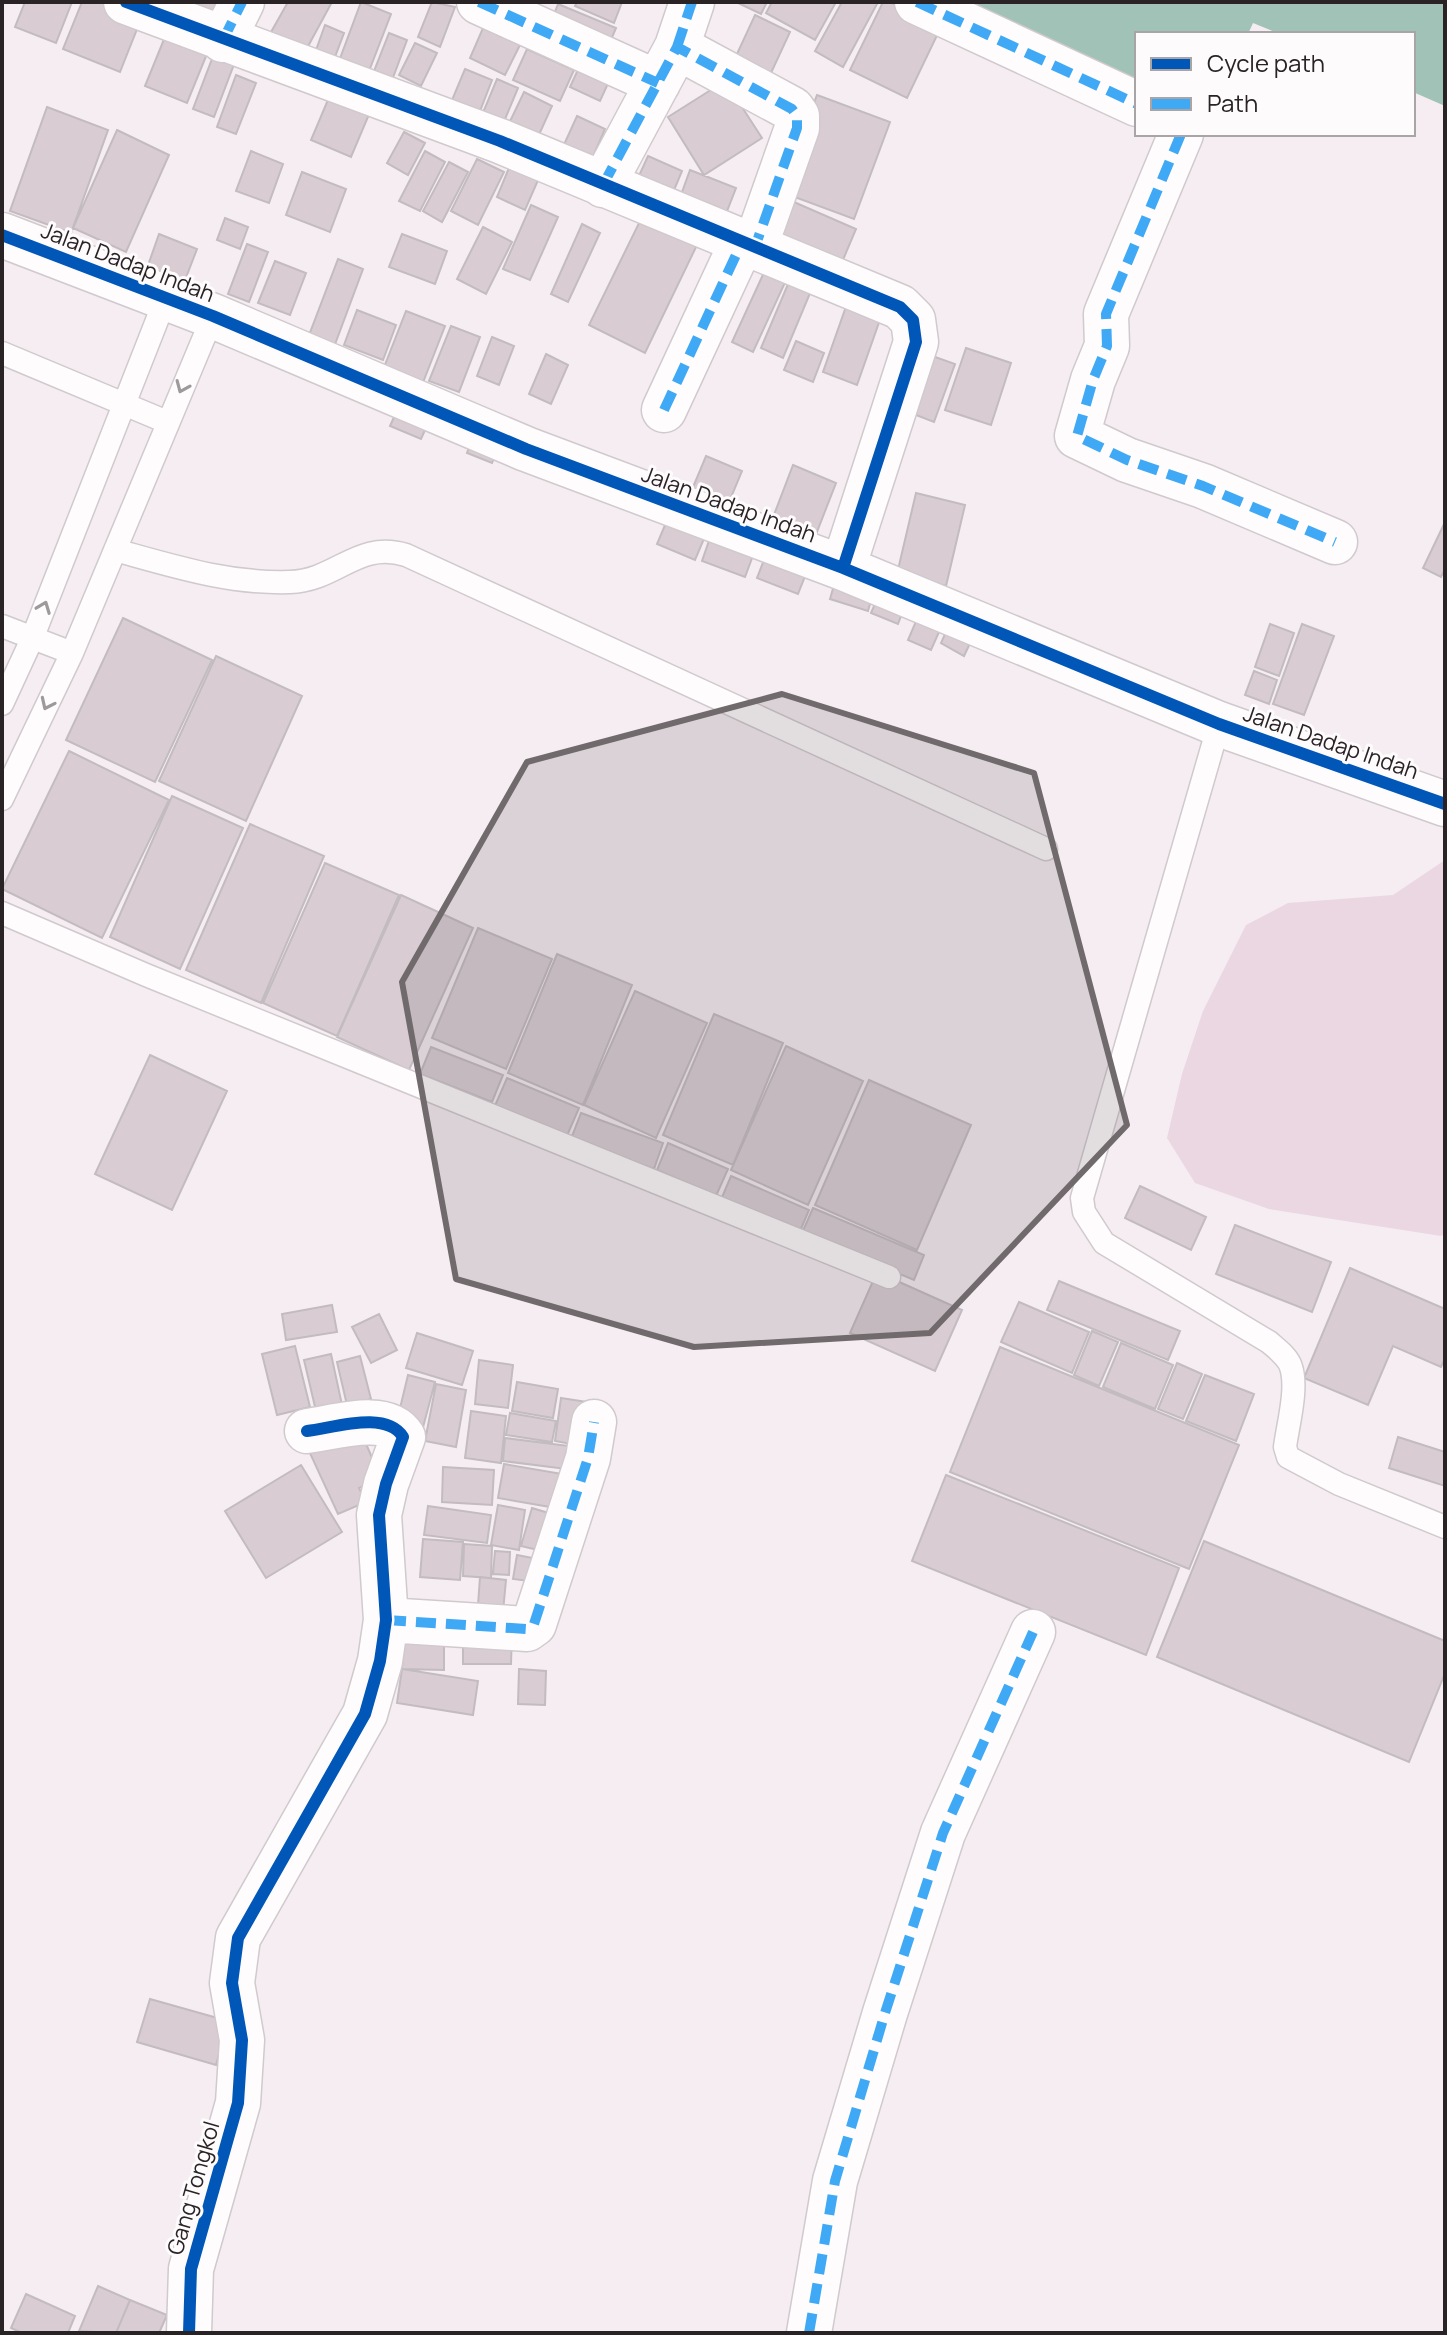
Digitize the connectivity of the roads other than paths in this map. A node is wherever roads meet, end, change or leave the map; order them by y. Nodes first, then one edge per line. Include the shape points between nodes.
1 (126, 2) edge
2 (242, 2) edge
3 (479, 2) edge
4 (692, 2) edge
5 (917, 2) edge
6 (223, 40) junction
7 (667, 65) junction
8 (1135, 103) edge
9 (1180, 136) edge
10 (603, 185) junction
11 (2, 235) edge
12 (748, 244) junction
13 (165, 300) junction
14 (213, 316) junction
15 (2, 353) edge
16 (122, 405) junction
17 (664, 410) dead end
18 (167, 422) junction
19 (1335, 542) dead end
20 (115, 550) junction
21 (843, 568) junction
22 (2, 626) edge
23 (32, 639) junction
24 (72, 653) junction
25 (2, 704) edge
26 (1219, 724) junction
27 (2, 799) edge
28 (1445, 804) edge
29 (1046, 849) dead end
30 (2, 913) edge
31 (889, 1277) dead end
32 (594, 1422) dead end
33 (307, 1431) dead end
34 (1445, 1527) edge
35 (386, 1620) junction
36 (1033, 1632) dead end
37 (189, 2332) edge
38 (809, 2333) edge

1 - 6 street
2 - 6 street
3 - 7 street
4 - 7 street
5 - 8 street
6 - 10 street via 500,141
7 - 10 street
7 - 12 street via 792,109 797,116 797,128
9 - 19 street via 1106,314 1107,346 1077,436
10 - 12 street
11 - 13 street, Jalan Dadap Indah
12 - 17 street
12 - 21 street via 900,307 913,320 916,342
13 - 14 street, Jalan Dadap Indah
13 - 16 lane
14 -> 18 lane
14 - 21 street, Jalan Dadap Indah via 526,449
15 - 16 lane
16 - 18 lane
23 -> 16 lane
18 - 20 lane
20 - 24 lane
20 - 29 lane via 221,579 289,582 321,577 372,550 406,555
21 - 26 street, Jalan Dadap Indah
22 - 23 lane
23 - 24 lane
23 - 25 lane
24 -> 27 lane
26 - 28 street, Jalan Dadap Indah
26 - 34 lane via 1082,1198 1084,1212 1104,1243 1283,1354 1292,1380 1288,1457
30 - 31 lane
32 - 35 street via 588,1458 534,1624 527,1629
33 - 35 street, Gang Tongkol via 384,1422 397,1427 403,1437 379,1515
35 - 37 street, Gang Tongkol via 365,1714 238,1938 232,1983 242,2040 238,2103 191,2269
36 - 38 street via 943,1833 895,1983 835,2181

